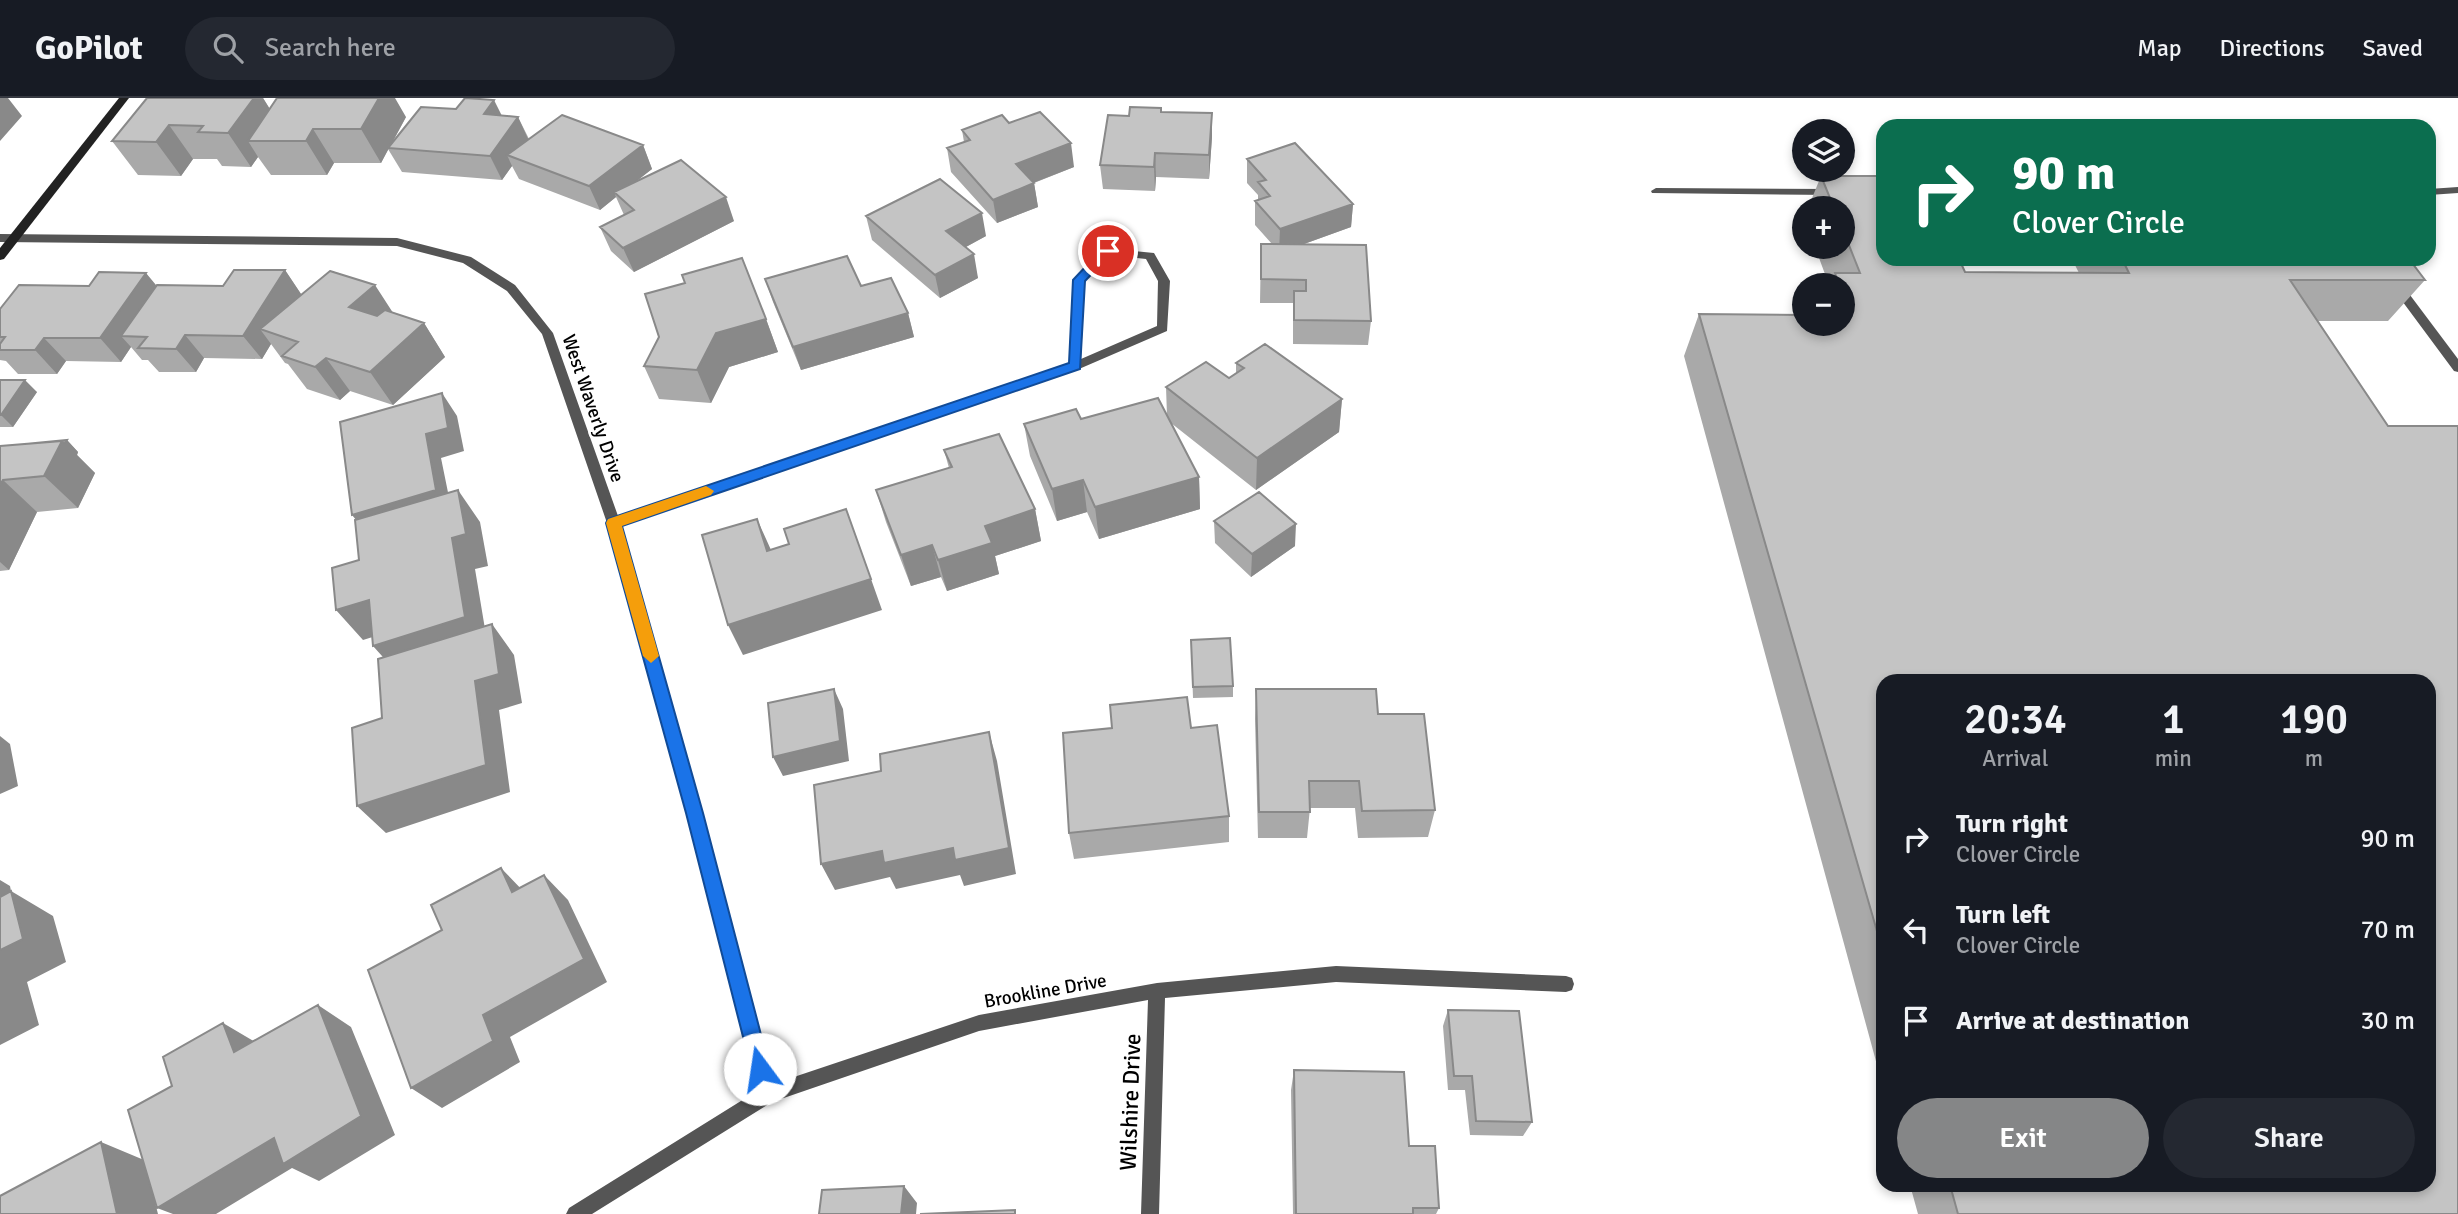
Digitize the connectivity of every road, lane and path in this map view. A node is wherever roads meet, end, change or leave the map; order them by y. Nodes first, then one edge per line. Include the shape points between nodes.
1 (124, 98) edge
2 (2458, 190) edge
3 (1656, 191) dead end
4 (1843, 192) edge
5 (2436, 192) edge
6 (0, 238) edge
7 (15, 238) junction
8 (0, 256) edge
9 (2382, 266) edge
10 (1076, 366) junction
11 (2458, 368) edge
12 (614, 523) junction
13 (1566, 984) dead end
14 (1157, 990) junction
15 (767, 1095) junction
16 (575, 1214) edge
17 (1150, 1214) edge

1 - 7 street
2 - 5 street
3 - 4 street
6 - 7 street, West Waverly Drive
7 - 8 street
7 - 12 street, West Waverly Drive via 397,242 467,260 511,288 547,333
9 - 11 street
10 - 10 street via 1163,328 1164,281 1150,256 1108,251 1079,280
10 - 12 street
12 - 15 street, West Waverly Drive
13 - 14 street, Brookline Drive via 1336,974
14 - 15 street, Brookline Drive via 979,1023
14 - 17 street, Wilshire Drive
15 - 16 street, Brookline Drive

